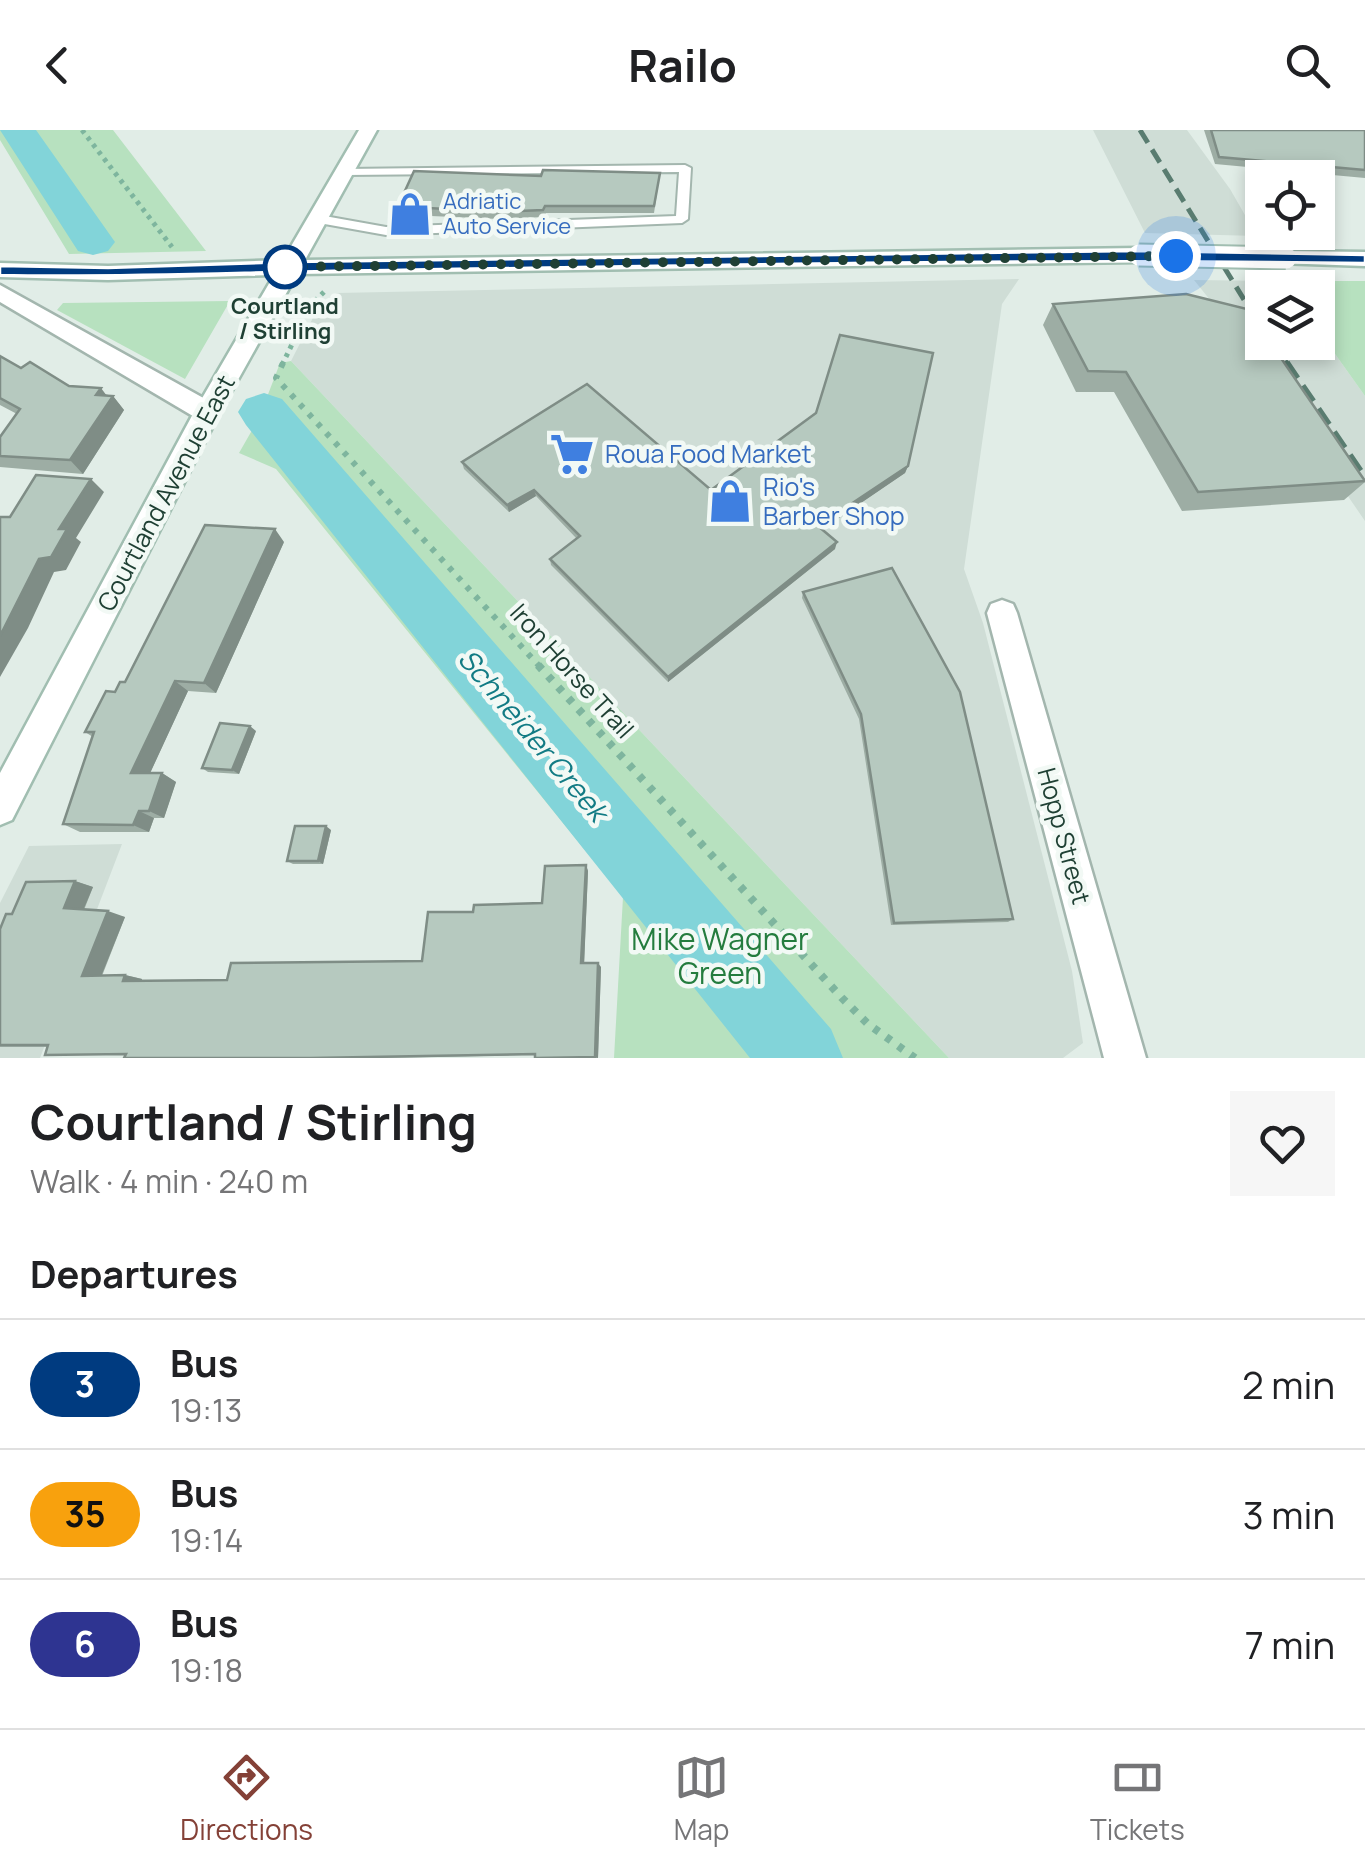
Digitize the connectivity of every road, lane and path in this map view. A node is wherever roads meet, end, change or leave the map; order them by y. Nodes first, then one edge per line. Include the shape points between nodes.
1 (82, 130) edge
2 (368, 130) edge
3 (345, 172) junction
4 (319, 219) junction
5 (168, 247) dead end
6 (1365, 259) edge
7 (293, 266) junction
8 (0, 270) edge
9 (327, 290) dead end
10 (0, 292) edge
11 (208, 412) junction
12 (1002, 613) dead end
13 (0, 808) edge
14 (915, 1058) edge
15 (1125, 1058) edge

1 - 5 path
2 - 3 street, Courtland Avenue East
3 - 4 street, Courtland Avenue East
3 - 4 lane via 685,168 682,219 386,231
4 - 7 street, Courtland Avenue East
6 - 7 street, bridge
7 - 8 street
7 - 11 street, Courtland Avenue East
9 - 14 path, Iron Horse Trail via 311,305 276,378 842,998
10 - 11 street
11 - 13 street, Courtland Avenue East
12 - 15 street, Hopp Street

